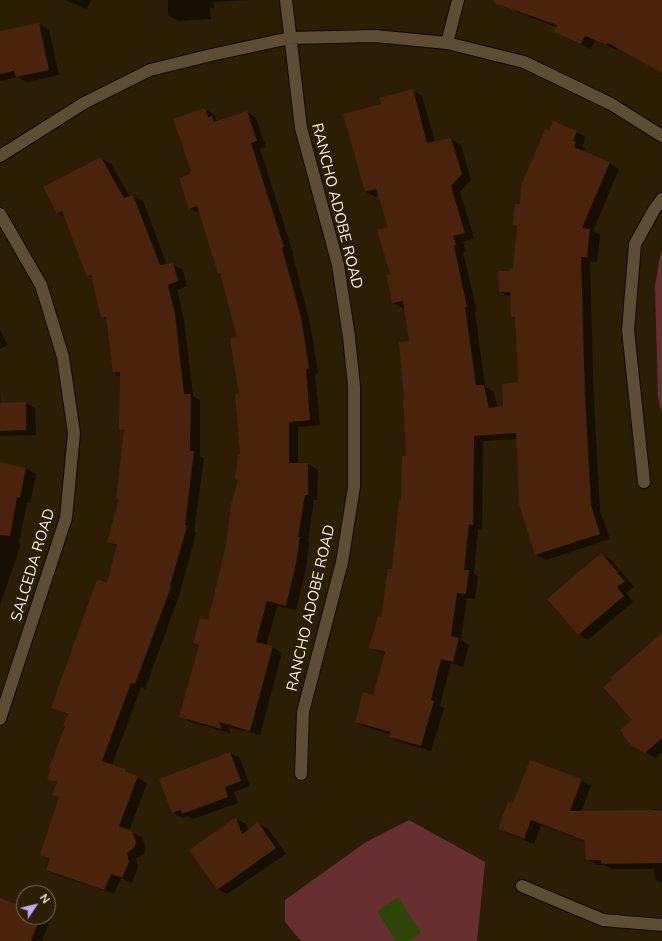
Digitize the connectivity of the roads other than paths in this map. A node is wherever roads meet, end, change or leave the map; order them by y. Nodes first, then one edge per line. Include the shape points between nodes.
1 (286, 0) edge
2 (458, 0) edge
3 (290, 38) junction
4 (447, 43) junction
5 (662, 136) edge
6 (0, 156) edge
7 (662, 199) edge
8 (0, 214) edge
9 (644, 482) dead end
10 (0, 719) edge
11 (301, 774) dead end
12 (522, 886) dead end
13 (662, 925) edge

1 - 3 street, RANCHO ADOBE ROAD
2 - 4 street
3 - 4 street via 375,36
3 - 6 street via 150,70 84,103
3 - 11 street, RANCHO ADOBE ROAD via 301,128 338,265 354,386 354,487 342,562 303,712
4 - 5 street via 524,62 611,104
7 - 9 street via 635,244 628,330
8 - 10 street, SALCEDA ROAD via 41,285 63,357 74,434 66,518
12 - 13 street via 603,920

